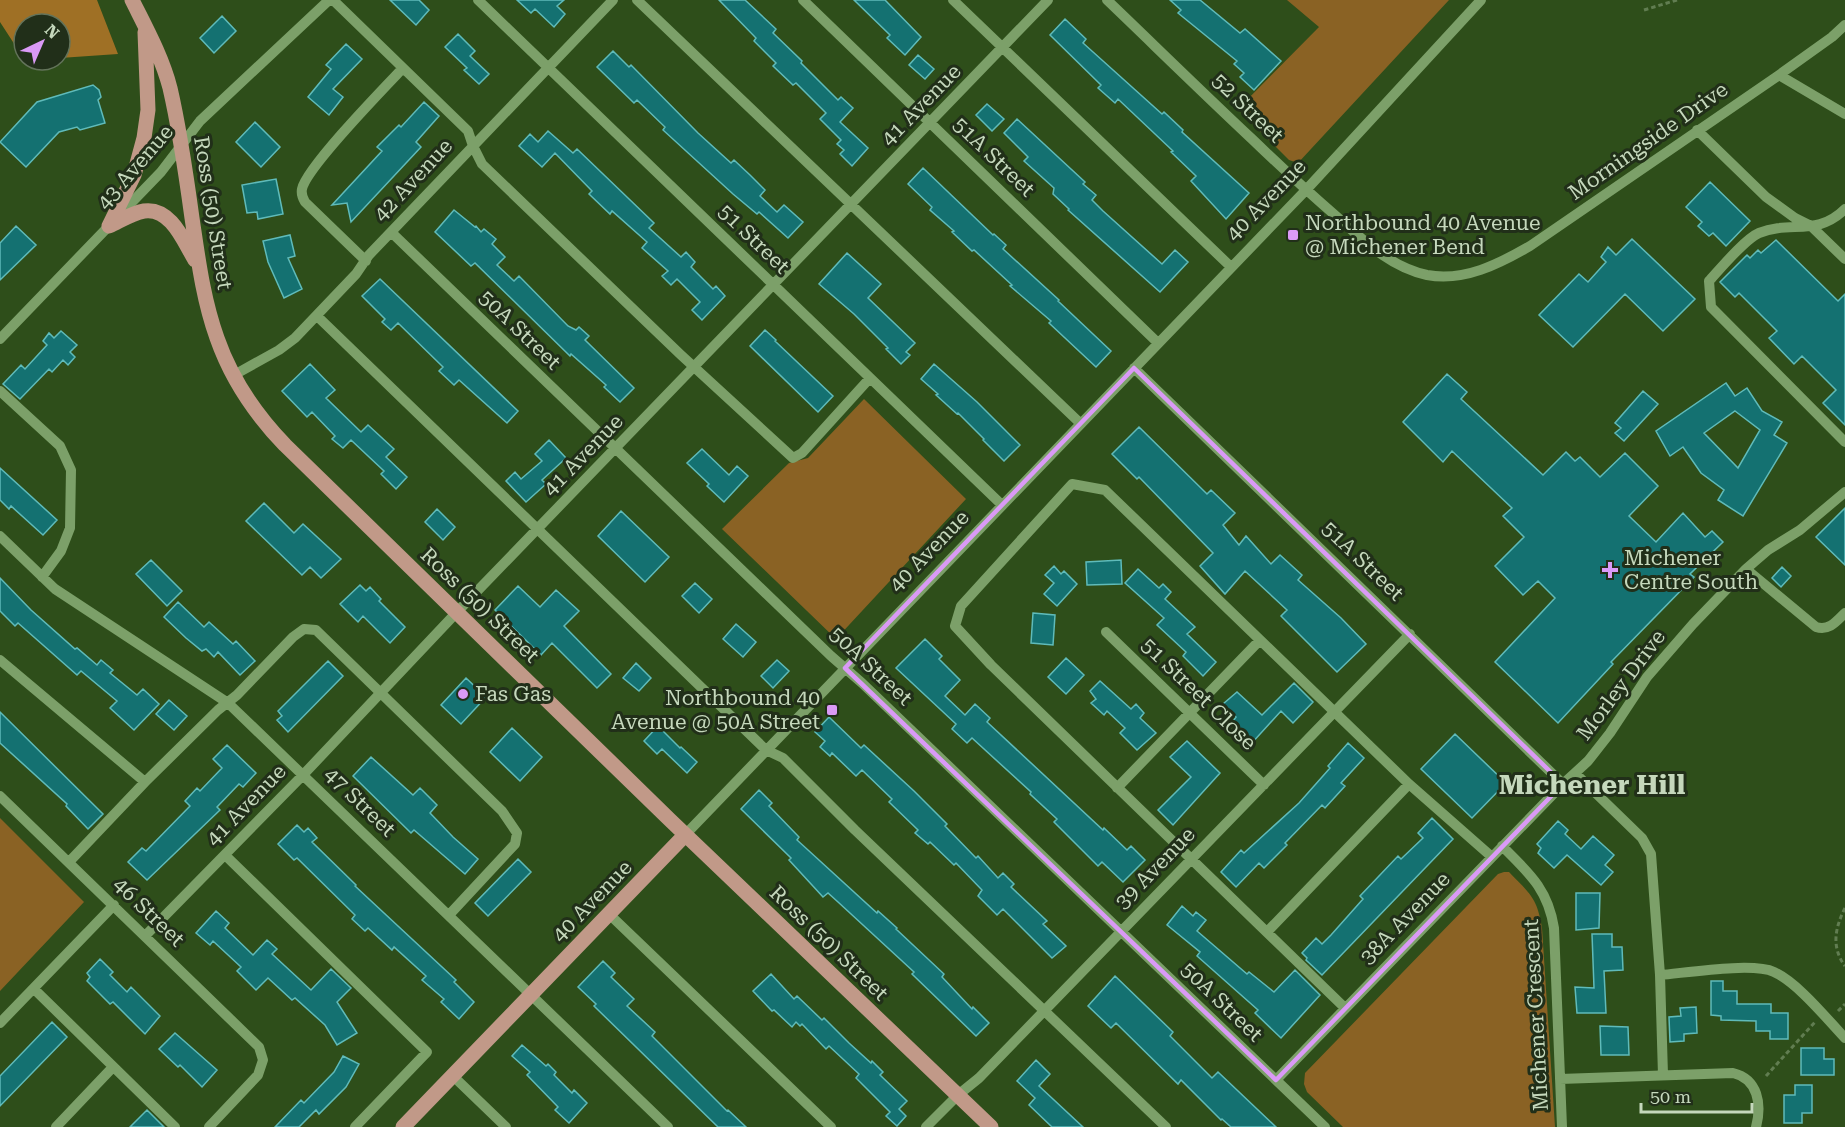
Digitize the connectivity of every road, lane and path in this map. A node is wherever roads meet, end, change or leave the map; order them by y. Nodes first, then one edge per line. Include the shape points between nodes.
1 (132, 0) edge
2 (331, 0) edge
3 (478, 0) edge
4 (614, 0) edge
5 (637, 0) edge
6 (803, 0) edge
7 (953, 0) edge
8 (1048, 0) edge
9 (1107, 0) edge
10 (1481, 0) edge
11 (1677, 0) edge
12 (1644, 10) dead end
13 (1845, 25) edge
14 (145, 26) junction
15 (1002, 48) junction
16 (548, 67) junction
17 (403, 68) junction
18 (1779, 75) junction
19 (1845, 114) edge
20 (931, 123) junction
21 (1697, 130) junction
22 (181, 146) junction
23 (472, 146) junction
24 (1306, 190) junction
25 (851, 205) junction
26 (1845, 209) edge
27 (109, 226) junction
28 (1811, 226) junction
29 (391, 232) junction
30 (1845, 259) edge
31 (366, 261) junction
32 (199, 267) junction
33 (1231, 267) junction
34 (1464, 274) joint
35 (774, 285) junction
36 (317, 316) junction
37 (0, 339) edge
38 (1158, 343) junction
39 (695, 367) junction
40 (1134, 368) junction
41 (234, 375) junction
42 (870, 378) junction
43 (0, 391) edge
44 (1080, 423) junction
45 (1845, 441) edge
46 (615, 448) junction
47 (1845, 492) edge
48 (1002, 505) junction
49 (538, 530) junction
50 (0, 537) edge
51 (1746, 569) junction
52 (42, 576) junction
53 (457, 612) junction
54 (1845, 613) edge
55 (1106, 632) dead end
56 (1410, 634) junction
57 (1260, 640) junction
58 (0, 660) edge
59 (845, 668) junction
60 (381, 692) junction
61 (228, 703) junction
62 (1190, 711) junction
63 (1335, 712) junction
64 (765, 750) junction
65 (1575, 773) junction
66 (303, 775) junction
67 (145, 782) junction
68 (1408, 784) junction
69 (1563, 784) junction
70 (1264, 785) junction
71 (1117, 788) junction
72 (0, 796) edge
73 (685, 835) junction
74 (1502, 846) junction
75 (225, 855) junction
76 (1492, 857) junction
77 (1192, 859) junction
78 (69, 862) junction
79 (114, 905) junction
80 (1845, 908) edge
81 (609, 914) junction
82 (449, 915) junction
83 (1121, 932) junction
84 (1267, 932) junction
85 (145, 936) junction
86 (1845, 966) edge
87 (1660, 975) junction
88 (34, 989) junction
89 (531, 994) junction
90 (1345, 1008) junction
91 (1044, 1011) junction
92 (1822, 1015) junction
93 (0, 1023) edge
94 (1845, 1038) edge
95 (113, 1067) junction
96 (1663, 1075) junction
97 (453, 1076) junction
98 (1766, 1076) dead end
99 (1560, 1079) junction
100 (1276, 1080) junction
101 (958, 1095) junction
102 (56, 1127) edge
103 (175, 1127) edge
104 (209, 1127) edge
105 (355, 1127) edge
106 (403, 1127) edge
107 (506, 1127) edge
108 (668, 1127) edge
109 (831, 1127) edge
110 (926, 1127) edge
111 (991, 1127) edge
112 (1166, 1127) edge
113 (1325, 1127) edge
114 (1562, 1127) edge
115 (1756, 1127) edge

1 - 14 main road, Ross (50) Street
2 - 17 street
2 - 22 street, 43 Avenue via 200,121
3 - 16 street, 51 Street
4 - 16 street, 42 Avenue
5 - 25 street
6 - 20 street, 51A Street
7 - 15 street
8 - 15 street, 41 Avenue
9 - 24 street, 52 Street
10 - 24 street, 40 Avenue
11 - 12 path
13 - 18 street, Morningside Drive
14 - 22 main road, Ross (50) Street via 169,86
14 - 27 main road via 145,132 134,175
15 - 20 street, 41 Avenue
15 - 33 street
16 - 23 street, 42 Avenue
16 - 35 street, 51 Street
17 - 23 street via 468,131
17 - 31 street via 324,155 302,188 305,202
18 - 19 street
18 - 21 street, Morningside Drive
20 - 25 street, 41 Avenue
20 - 38 street, 51A Street
21 - 28 street via 1766,196
21 - 34 street, Morningside Drive via 1530,246 1491,267
22 - 27 street, 43 Avenue
22 - 32 main road, Ross (50) Street
23 - 29 street, 42 Avenue
23 - 39 street via 482,164
24 - 33 street, 40 Avenue
24 - 34 street, 52 Street via 1388,259 1428,275
25 - 35 street, 41 Avenue
25 - 44 street
26 - 28 street via 1832,220
27 - 32 main road via 140,212 160,214 178,230
27 - 37 street, 43 Avenue
28 - 30 street
28 - 45 street via 1756,234 1709,281 1711,307
29 - 31 street, 42 Avenue
29 - 46 street, 50A Street
31 - 36 street, 42 Avenue
32 - 41 main road, Ross (50) Street via 214,329
33 - 38 street, 40 Avenue
35 - 39 street, 41 Avenue
35 - 42 street, 51 Street
36 - 41 street, 42 Avenue via 287,345
36 - 49 street
38 - 40 street, 40 Avenue
39 - 42 street via 794,458
39 - 46 street, 41 Avenue
40 - 44 street, 40 Avenue
40 - 56 street, 51A Street
41 - 53 main road, Ross (50) Street via 279,438
42 - 48 street, 51 Street
43 - 52 street via 60,446 71,470 70,528 61,551
44 - 48 street, 40 Avenue
46 - 49 street, 41 Avenue
46 - 59 street, 50A Street
47 - 51 street, Morley Drive
48 - 59 street, 40 Avenue
49 - 53 street, 41 Avenue
49 - 64 street
50 - 52 street, 47 Street
51 - 54 street via 1816,627 1830,627
51 - 65 street, Morley Drive via 1647,677 1610,734
52 - 61 street, 47 Street via 55,589
53 - 60 street, 41 Avenue
53 - 73 main road, Ross (50) Street
55 - 62 street, 51 Street Close
56 - 63 street, 39 Avenue
56 - 69 street, 51A Street
57 - 62 street
57 - 63 street
57 - 71 street via 1105,490 1072,484 961,606 955,626
58 - 67 street
59 - 64 street, 40 Avenue
59 - 83 street, 50A Street
60 - 61 street via 316,630 304,629
60 - 66 street, 41 Avenue
60 - 82 street via 502,811 517,833 515,844
61 - 66 street, 47 Street
61 - 67 street
62 - 70 street, 51 Street Close
62 - 71 street
63 - 68 street
63 - 70 street, 39 Avenue
64 - 73 street, 40 Avenue
64 - 91 street via 783,758
65 - 69 street, Morley Drive
65 - 87 street via 1642,838 1651,854
66 - 75 street, 41 Avenue
66 - 82 street, 47 Street
67 - 78 street
68 - 76 street
68 - 84 street
69 - 74 street, 38A Avenue
70 - 77 street, 39 Avenue
71 - 77 street
72 - 78 street, 46 Street
73 - 81 main road, 40 Avenue
73 - 101 main road, Ross (50) Street
74 - 76 street, 38A Avenue
74 - 99 street, Michener Crescent via 1538,883 1552,913
75 - 85 street, 41 Avenue
75 - 105 street via 427,1052
76 - 90 street, 38A Avenue
77 - 83 street, 39 Avenue
77 - 84 street
78 - 79 street, 46 Street
79 - 85 street, 46 Street
79 - 88 street
80 - 86 path via 1836,936 1837,951
81 - 89 main road, 40 Avenue
81 - 109 street
82 - 89 street, 47 Street
83 - 91 street, 39 Avenue
83 - 100 street, 50A Street
84 - 90 street
85 - 104 street, 46 Street via 260,1047 258,1075
87 - 92 street via 1739,968 1772,971 1788,980
87 - 96 street
88 - 93 street
88 - 95 street
89 - 97 main road, 40 Avenue
89 - 108 street, 47 Street
90 - 100 street, 38A Avenue
91 - 101 street, 39 Avenue
91 - 112 street
92 - 94 street
92 - 98 path
95 - 102 street
95 - 103 street
96 - 99 street
96 - 115 street via 1741,1075 1754,1085
97 - 106 main road, 40 Avenue
97 - 107 street
99 - 114 street, Michener Crescent
100 - 113 street, 50A Street
101 - 110 street, 39 Avenue
101 - 111 main road, Ross (50) Street

